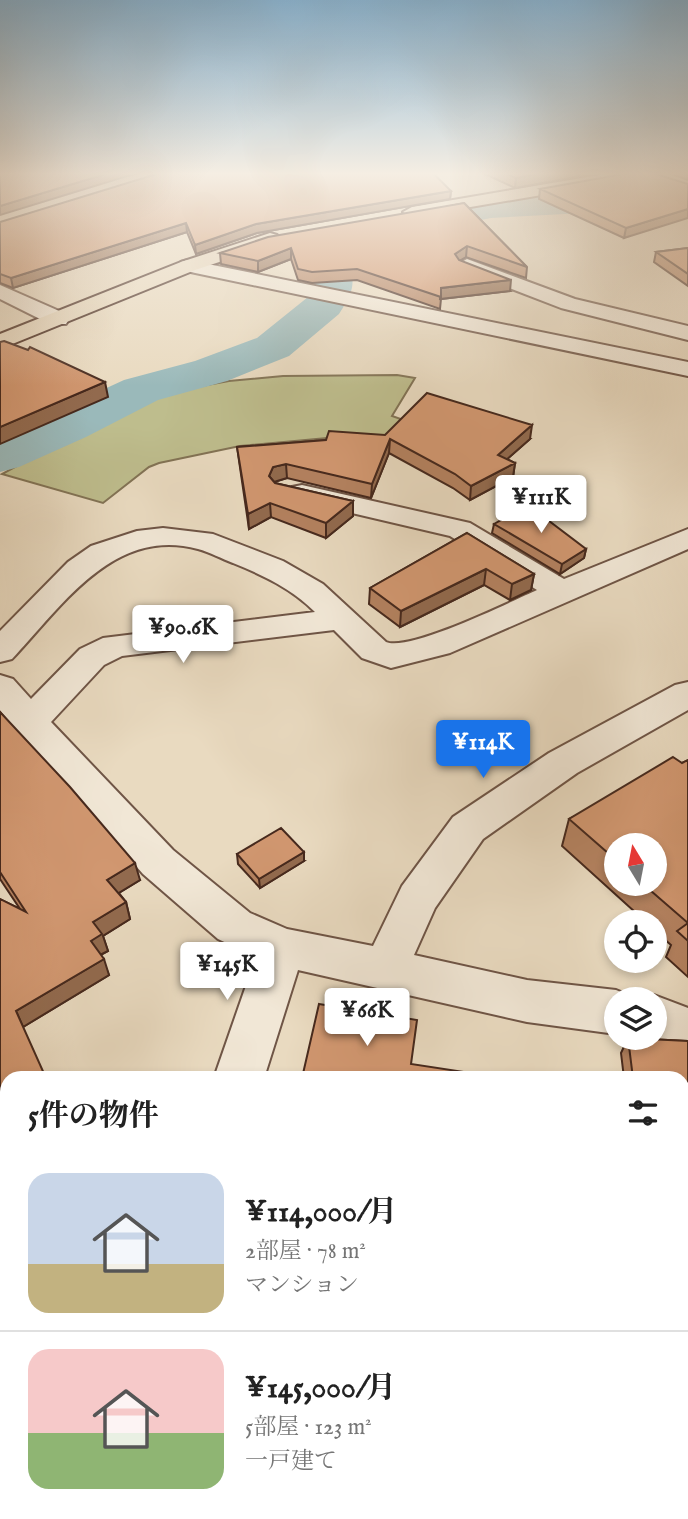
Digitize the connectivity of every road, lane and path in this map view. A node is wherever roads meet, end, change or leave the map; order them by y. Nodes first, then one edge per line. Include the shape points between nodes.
1 (253, 244) edge
2 (467, 265) edge
3 (188, 266) junction
4 (0, 291) edge
5 (555, 299) junction
6 (58, 319) junction
7 (493, 328) junction
8 (688, 333) edge
9 (0, 342) edge
10 (688, 369) edge
11 (286, 489) edge
12 (688, 538) edge
13 (562, 592) junction
14 (341, 620) junction
15 (0, 651) edge
16 (0, 687) edge
17 (688, 694) edge
18 (30, 722) junction
19 (282, 948) junction
20 (385, 969) junction
21 (604, 1011) edge
22 (667, 1021) edge
23 (688, 1033) edge
24 (241, 1071) edge

1 - 3 main road
2 - 5 street
3 - 6 main road
3 - 7 street
4 - 6 street
5 - 7 street
5 - 8 street
6 - 9 main road
7 - 10 street
11 - 13 street via 460,529
12 - 13 street
13 - 14 street via 438,645 391,657 374,650
14 - 15 street via 312,591 272,568 202,540 163,537 136,540 102,552 79,569
14 - 18 street via 115,646 92,657
16 - 18 street
17 - 20 street via 563,763 468,828 417,899
18 - 19 street via 158,862 234,926
19 - 20 street
19 - 24 street
20 - 21 street via 527,1001
22 - 23 street

